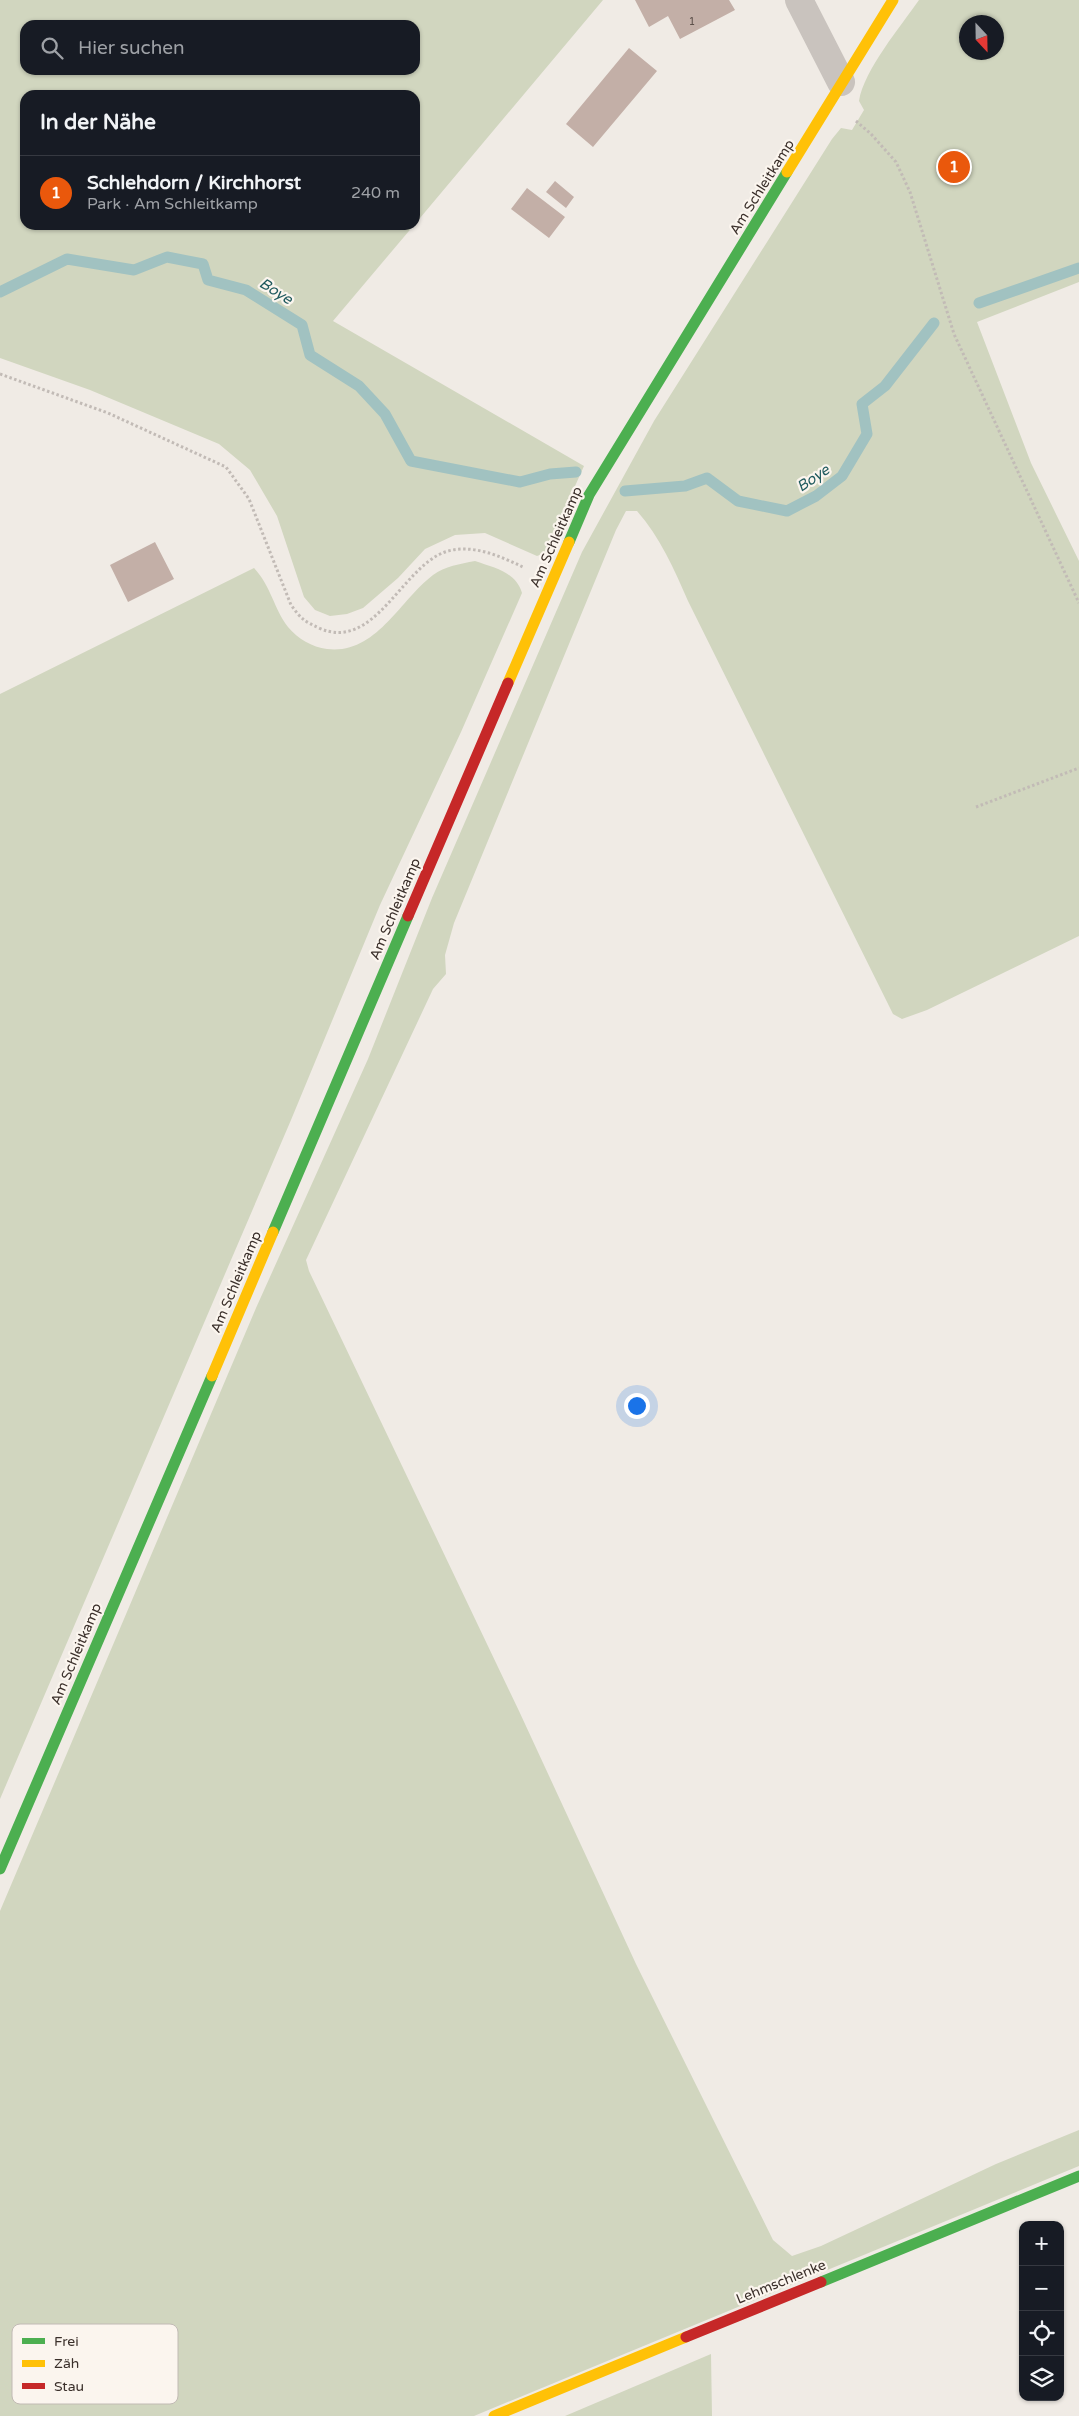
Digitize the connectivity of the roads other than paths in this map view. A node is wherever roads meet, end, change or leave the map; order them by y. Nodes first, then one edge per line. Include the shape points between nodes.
1 (799, 0) edge
2 (893, 0) edge
3 (837, 92) junction
4 (0, 1869) edge
5 (1079, 2176) edge
6 (494, 2416) edge

1 - 3 street
2 - 3 street, Am Schleitkamp
3 - 4 street, Am Schleitkamp via 590,495
5 - 6 street, Lehmschlenke

